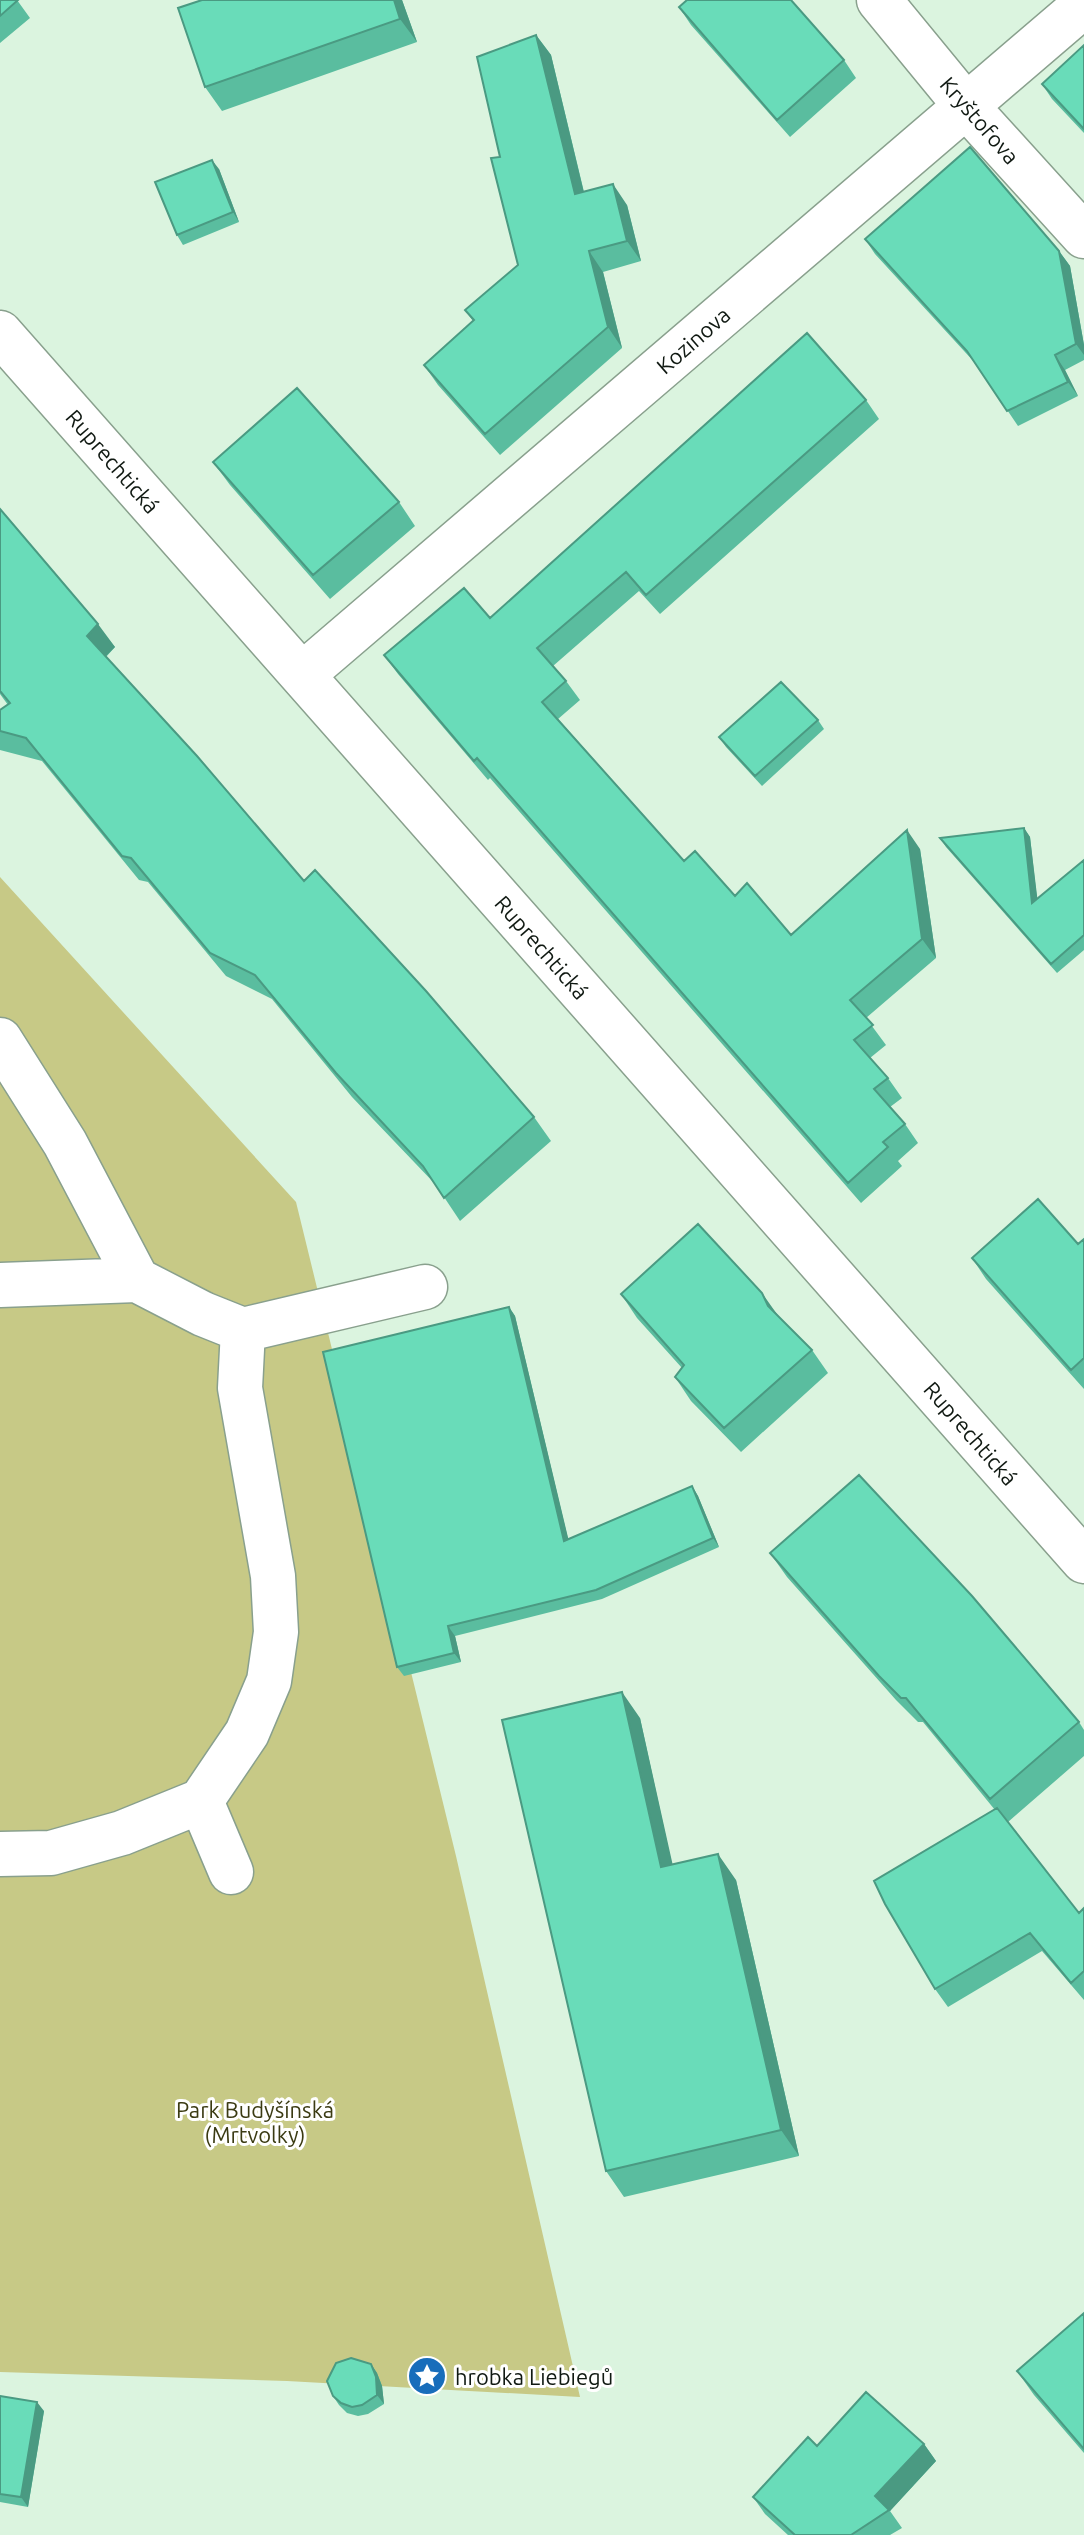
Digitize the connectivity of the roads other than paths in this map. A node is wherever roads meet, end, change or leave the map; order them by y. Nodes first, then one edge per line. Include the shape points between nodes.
1 (879, 0) edge
2 (1084, 5) edge
3 (966, 106) junction
4 (1084, 236) edge
5 (0, 333) edge
6 (302, 675) junction
7 (0, 1040) edge
8 (137, 1280) junction
9 (0, 1285) edge
10 (425, 1287) dead end
11 (243, 1330) junction
12 (1077, 1540) edge
13 (201, 1801) junction
14 (0, 1854) edge
15 (231, 1872) dead end

1 - 3 street, Kryštofova
2 - 3 street, Kozinova
3 - 4 street, Kryštofova
3 - 6 street, Kozinova
5 - 6 street, Ruprechtická
6 - 12 street, Ruprechtická
7 - 8 street via 65,1143
8 - 9 street
8 - 11 street
10 - 11 street
11 - 13 street via 240,1388 273,1576 276,1632 269,1681 247,1733
13 - 14 street via 122,1833 51,1853
13 - 15 street

